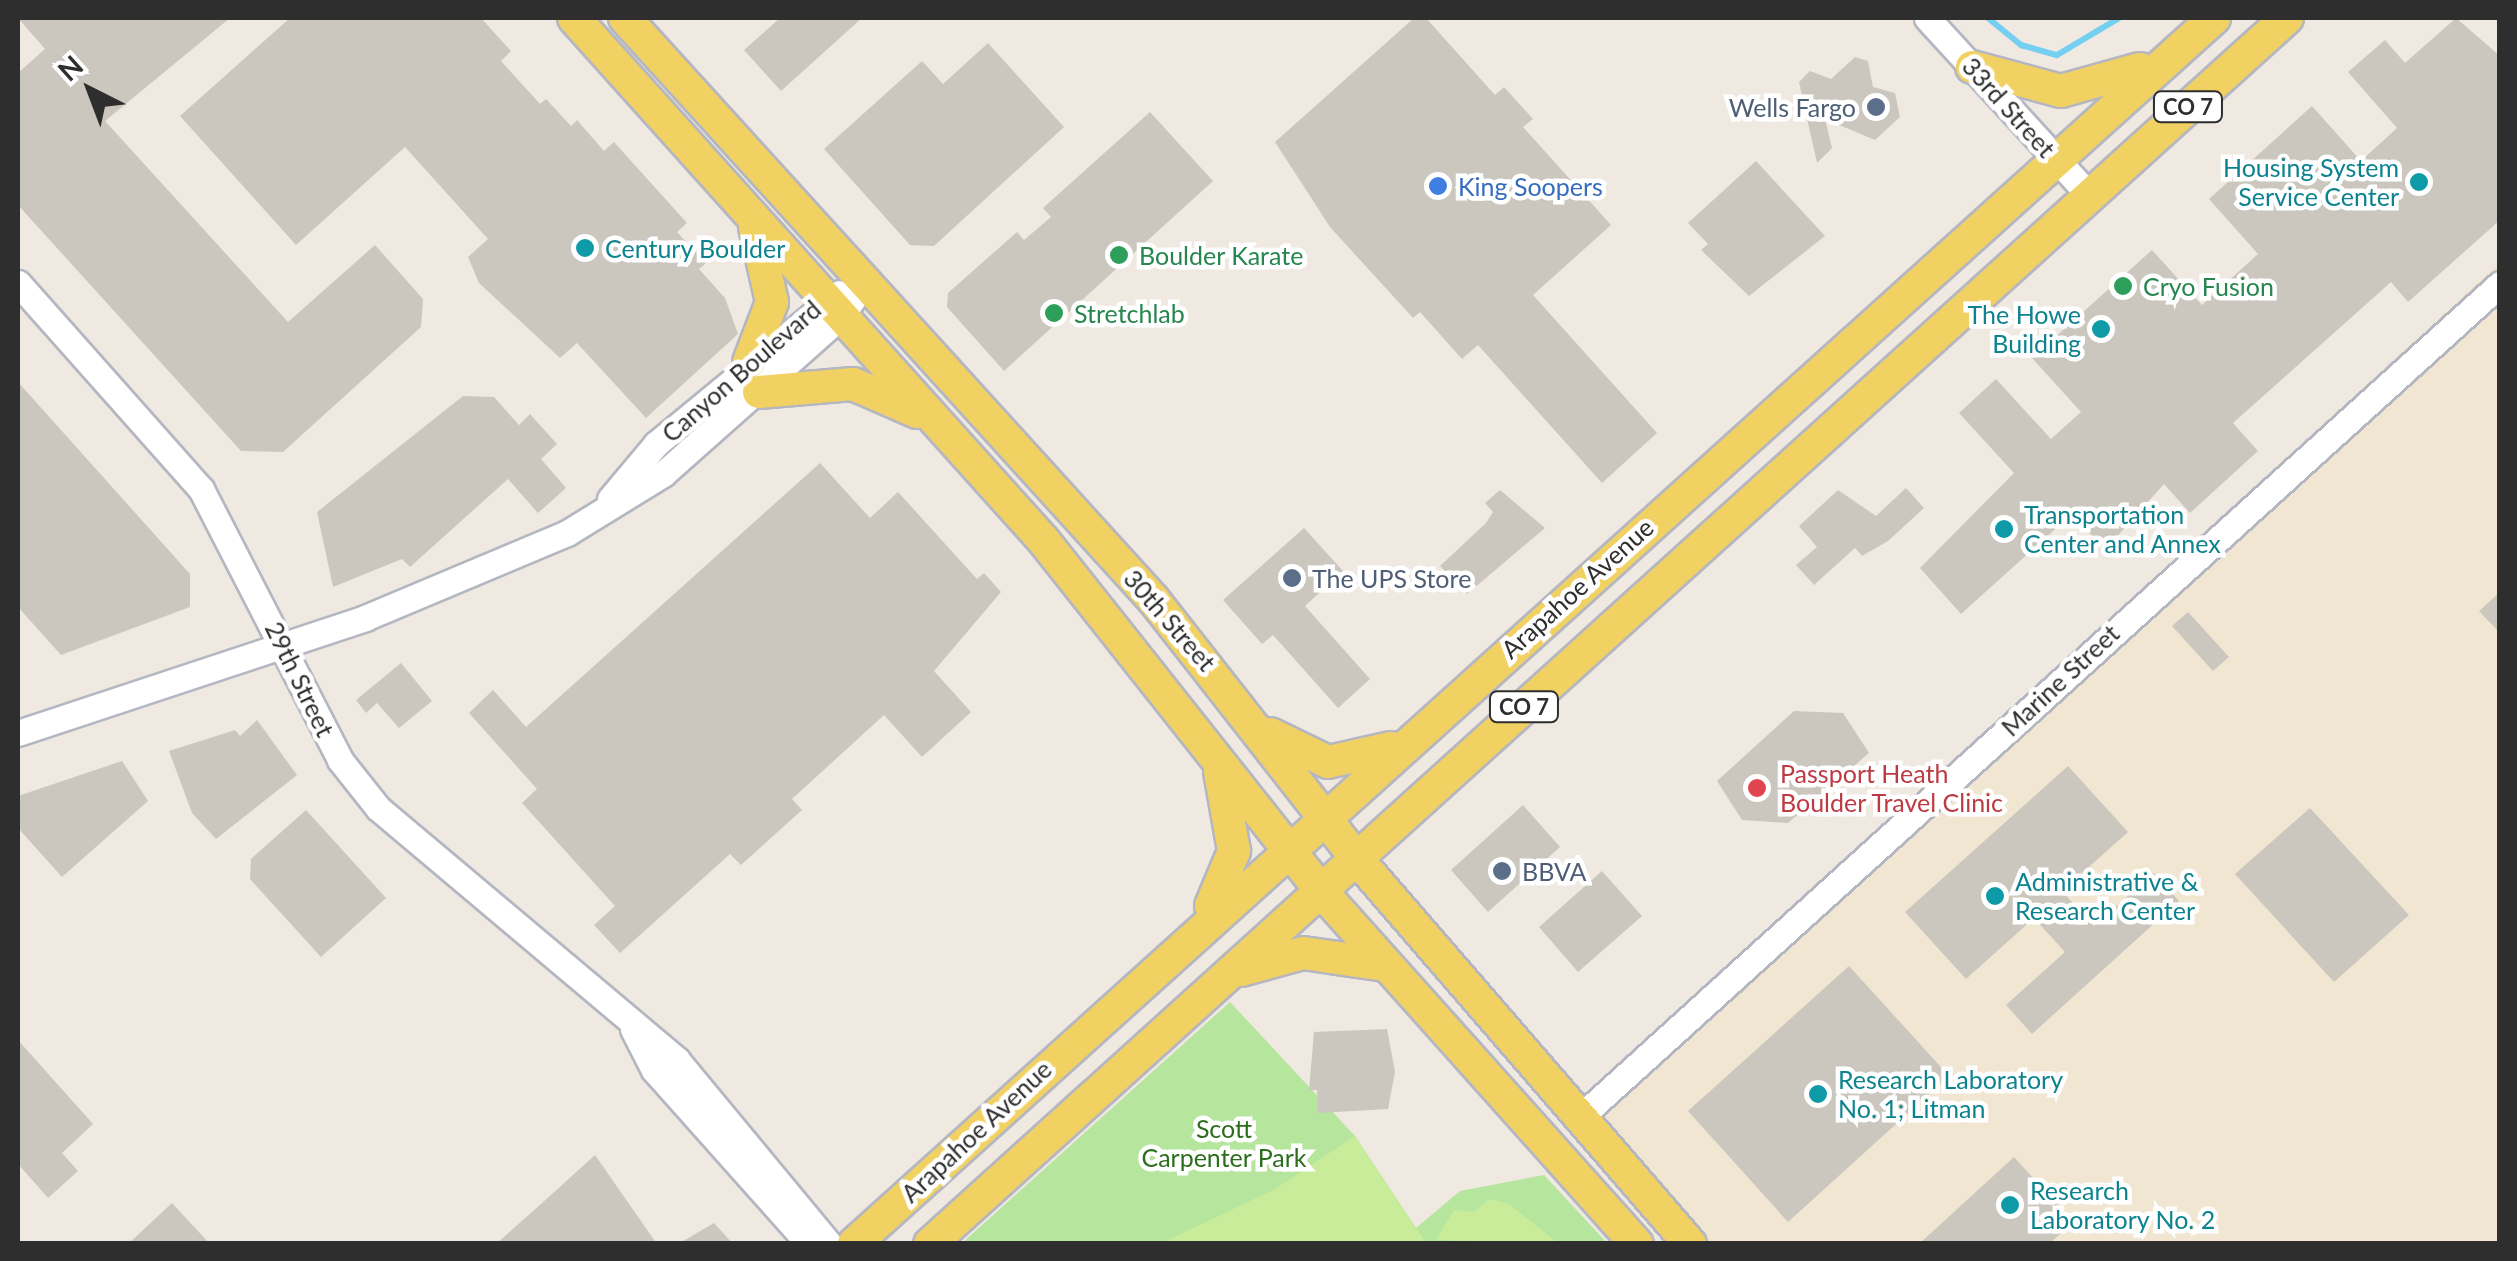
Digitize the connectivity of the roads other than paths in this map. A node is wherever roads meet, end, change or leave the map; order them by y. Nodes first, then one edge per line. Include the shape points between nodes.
1 (574, 18) edge
2 (625, 18) edge
3 (1927, 18) edge
4 (2214, 18) edge
5 (2287, 18) edge
6 (2176, 52) junction
7 (1972, 67) junction
8 (2056, 159) junction
9 (2090, 196) junction
10 (750, 214) junction
11 (18, 284) edge
12 (2500, 284) edge
13 (863, 285) junction
14 (833, 307) junction
15 (754, 377) junction
16 (940, 427) junction
17 (283, 646) junction
18 (1252, 720) junction
19 (1202, 732) junction
20 (18, 733) edge
21 (1408, 739) junction
22 (1323, 816) junction
23 (1287, 848) junction
24 (1357, 859) junction
25 (1322, 891) junction
26 (1189, 937) junction
27 (1385, 966) junction
28 (1228, 975) junction
29 (633, 1029) junction
30 (1578, 1119) junction
31 (809, 1244) edge
32 (829, 1244) edge
33 (854, 1244) edge
34 (930, 1244) edge
35 (1637, 1244) edge
36 (1690, 1244) edge

1 - 10 main road, 30th Street
2 - 13 main road, 30th Street
3 - 7 street, 33rd Street
4 - 6 main road, Arapahoe Avenue / CO 7
5 - 9 main road, Arapahoe Avenue / CO 7
6 - 7 main road via 2072,92
6 - 8 main road, Arapahoe Avenue / CO 7
7 - 8 street, 33rd Street
8 - 9 street, 33rd Street
8 - 21 main road, Arapahoe Avenue / CO 7
9 - 24 main road, Arapahoe Avenue / CO 7
10 - 14 main road, 30th Street
10 - 15 main road via 772,302
11 - 17 street, 29th Street via 201,489
12 - 30 street, Marine Street
13 - 14 street, Canyon Boulevard
13 - 18 main road, 30th Street
14 - 15 street, Canyon Boulevard
14 - 16 main road, 30th Street
15 - 16 main road via 853,384
15 - 17 street, Canyon Boulevard via 663,474 601,510 506,564
16 - 19 main road, 30th Street
17 - 20 street, Canyon Boulevard
17 - 29 street, 29th Street via 340,760 378,808
18 - 21 main road via 1328,762
18 - 22 main road, 30th Street
19 - 23 main road, 30th Street
19 - 26 main road via 1230,800 1234,852
21 - 22 main road, Arapahoe Avenue / CO 7
22 - 23 main road, Arapahoe Avenue / CO 7
22 - 24 main road, 30th Street
23 - 25 main road, 30th Street
23 - 26 main road, Arapahoe Avenue / CO 7
24 - 25 main road, Arapahoe Avenue / CO 7
24 - 30 main road, 30th Street
25 - 27 main road, 30th Street
25 - 28 main road, Arapahoe Avenue / CO 7
26 - 33 main road, Arapahoe Avenue / CO 7
27 - 28 main road via 1304,953
27 - 35 main road, 30th Street
28 - 34 main road, Arapahoe Avenue / CO 7
29 - 31 street, 29th Street via 654,1070
29 - 32 street, 29th Street via 677,1060
30 - 36 main road, 30th Street

